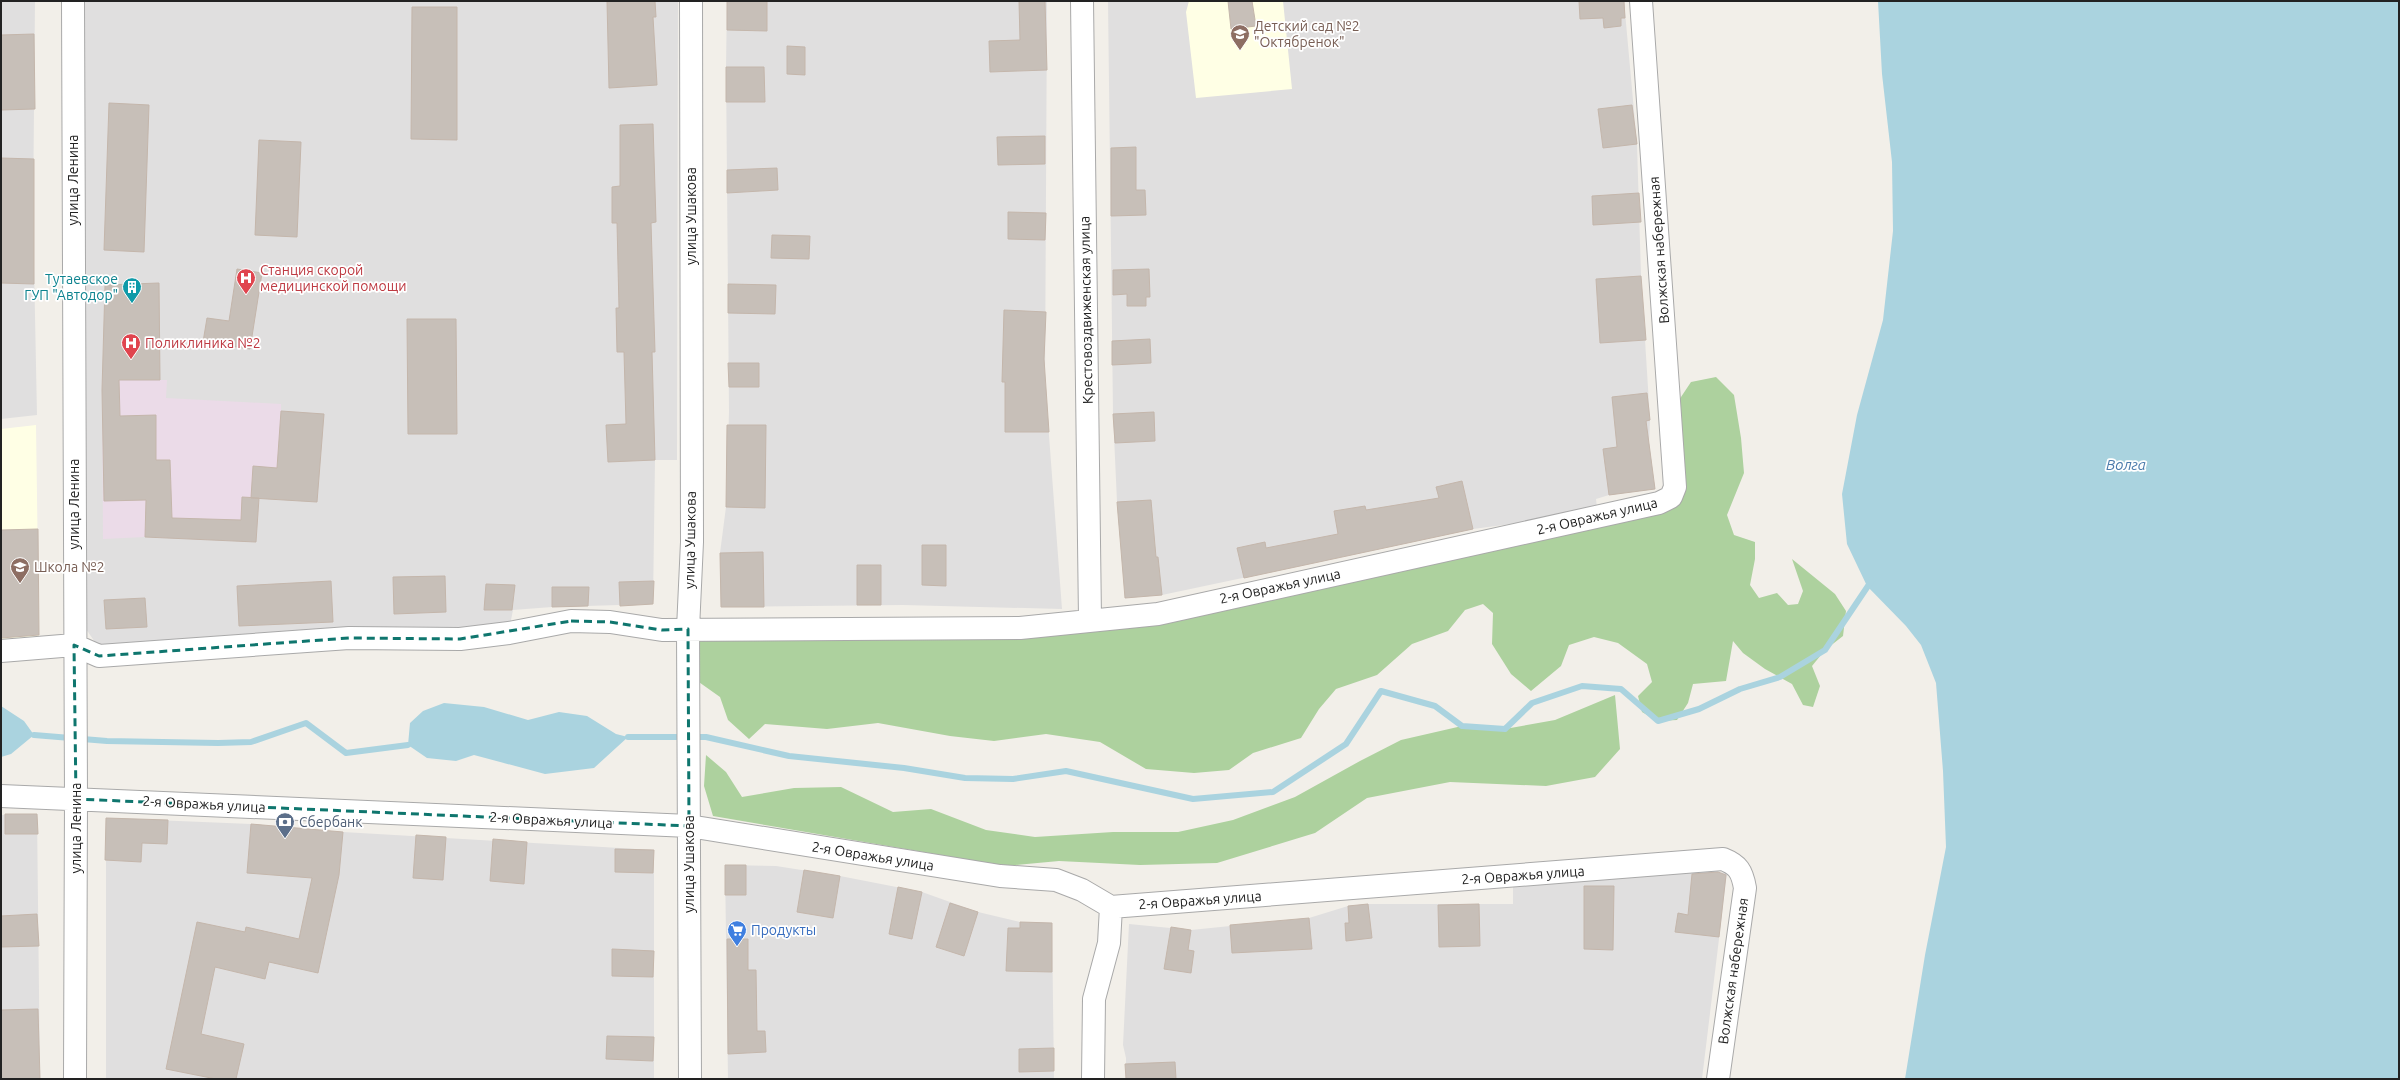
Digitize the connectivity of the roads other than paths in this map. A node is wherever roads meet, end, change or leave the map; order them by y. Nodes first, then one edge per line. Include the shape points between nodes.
1 (73, 1) edge
2 (691, 1) edge
3 (1082, 1) edge
4 (1641, 1) edge
5 (1671, 497) joint
6 (1090, 619) junction
7 (688, 629) junction
8 (74, 645) junction
9 (1, 651) edge
10 (1, 796) edge
11 (76, 799) junction
12 (689, 826) junction
13 (1737, 865) joint
14 (1111, 907) junction
15 (75, 1079) edge
16 (690, 1079) edge
17 (1093, 1079) edge
18 (1718, 1079) edge

1 - 8 street, улица Ленина
2 - 7 street, улица Ушакова via 692,542
3 - 6 street, Крестовоздвиженская улица
4 - 5 street, Волжская набережная via 1675,487
5 - 6 street, 2-я Овражья улица via 1659,503 1158,614
6 - 7 street, 2-я Овражья улица via 1020,628
7 - 8 street, 2-я Овражья улица via 662,630 610,622 571,621 460,639 349,638 99,656
7 - 12 street, улица Ушакова
8 - 9 street, 2-я Овражья улица
8 - 11 street, улица Ленина
10 - 11 street, 2-я Овражья улица
11 - 12 street, 2-я Овражья улица
11 - 15 street, улица Ленина
12 - 14 street, 2-я Овражья улица via 1000,876 1056,880 1082,890
12 - 16 street, улица Ушакова
13 - 14 street, 2-я Овражья улица via 1723,859
13 - 18 street, Волжская набережная via 1743,875 1745,888
14 - 17 street via 1108,943 1094,998

